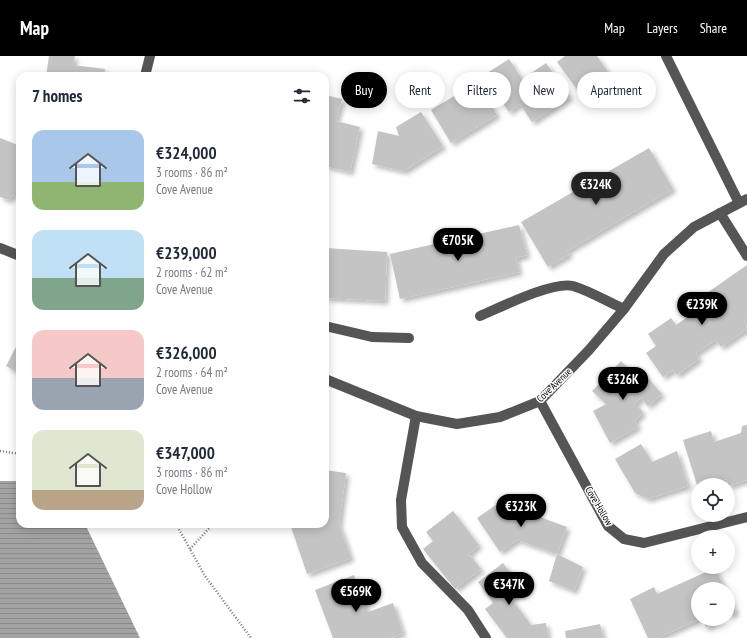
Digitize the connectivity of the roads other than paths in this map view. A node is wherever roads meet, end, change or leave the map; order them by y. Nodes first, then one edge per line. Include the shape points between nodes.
1 (150, 56) edge
2 (666, 56) edge
3 (146, 72) edge
4 (743, 201) edge
5 (720, 213) junction
6 (0, 248) edge
7 (16, 254) edge
8 (747, 256) edge
9 (624, 309) junction
10 (480, 316) dead end
11 (329, 327) edge
12 (409, 338) dead end
13 (329, 382) edge
14 (540, 401) junction
15 (416, 416) junction
16 (747, 517) edge
17 (486, 638) edge

1 - 3 street
2 - 4 street
4 - 5 street, Cove Avenue
5 - 8 street
5 - 9 street, Cove Avenue via 694,227 664,254
6 - 7 street
9 - 10 street via 573,286 563,286 547,289
9 - 14 street, Cove Avenue
11 - 12 street via 372,337
13 - 15 street, Cove Avenue
14 - 15 street, Cove Avenue via 500,417 457,424
14 - 16 street, Cove Hollow via 608,526 624,539 644,543
15 - 17 street via 401,500 402,527 422,563 468,610

